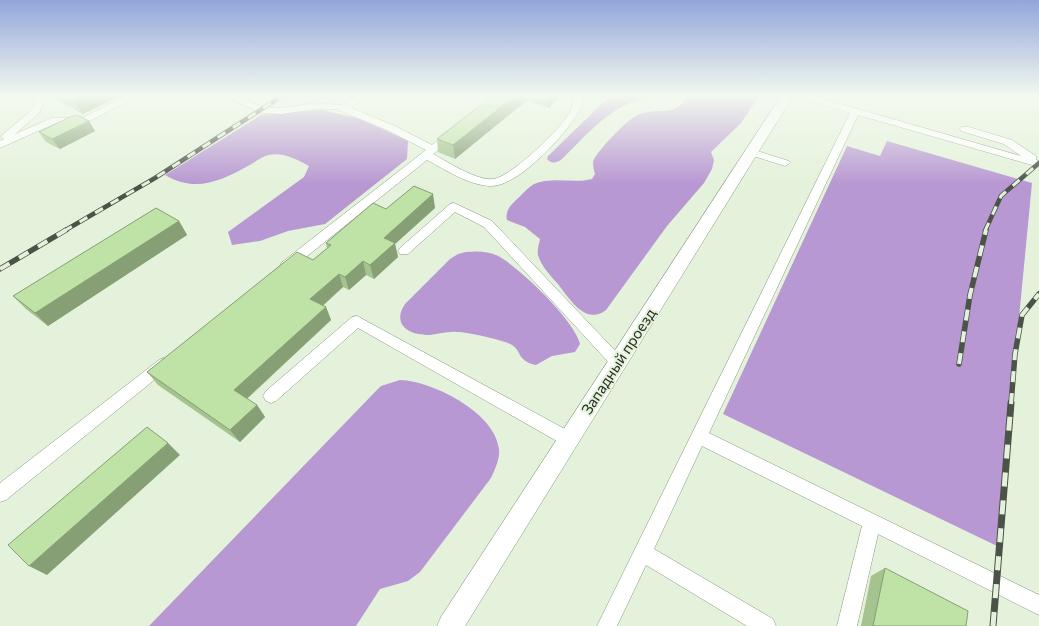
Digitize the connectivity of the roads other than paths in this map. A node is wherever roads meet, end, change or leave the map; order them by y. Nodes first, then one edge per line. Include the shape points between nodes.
1 (20, 125) edge
2 (42, 125) edge
3 (378, 125) edge
4 (565, 125) edge
5 (768, 125) edge
6 (843, 125) edge
7 (903, 125) edge
8 (463, 126) edge
9 (965, 129) dead end
10 (0, 143) edge
11 (430, 152) junction
12 (751, 152) junction
13 (785, 163) dead end
14 (1038, 164) edge
15 (404, 251) dead end
16 (279, 272) edge
17 (178, 352) edge
18 (617, 362) junction
19 (271, 396) dead end
20 (699, 436) junction
21 (568, 439) junction
22 (0, 494) edge
23 (872, 522) junction
24 (643, 553) junction
25 (1039, 604) edge
26 (450, 626) edge
27 (607, 626) edge
28 (766, 626) edge
29 (847, 626) edge

1 - 10 lane
2 - 10 lane
3 - 11 lane
4 - 11 lane via 504,181 482,182
5 - 12 main road, Западный проезд
6 - 20 lane
7 - 14 lane
8 - 11 lane
9 - 14 lane via 1008,142
11 - 16 lane
12 - 13 lane
12 - 18 main road, Западный проезд
15 - 18 lane via 454,207 488,224
17 - 22 lane
18 - 21 main road, Западный проезд
19 - 21 lane via 357,320
20 - 23 lane
20 - 24 lane
21 - 26 main road, Западный проезд
23 - 25 lane
23 - 29 lane
24 - 27 lane
24 - 28 lane

